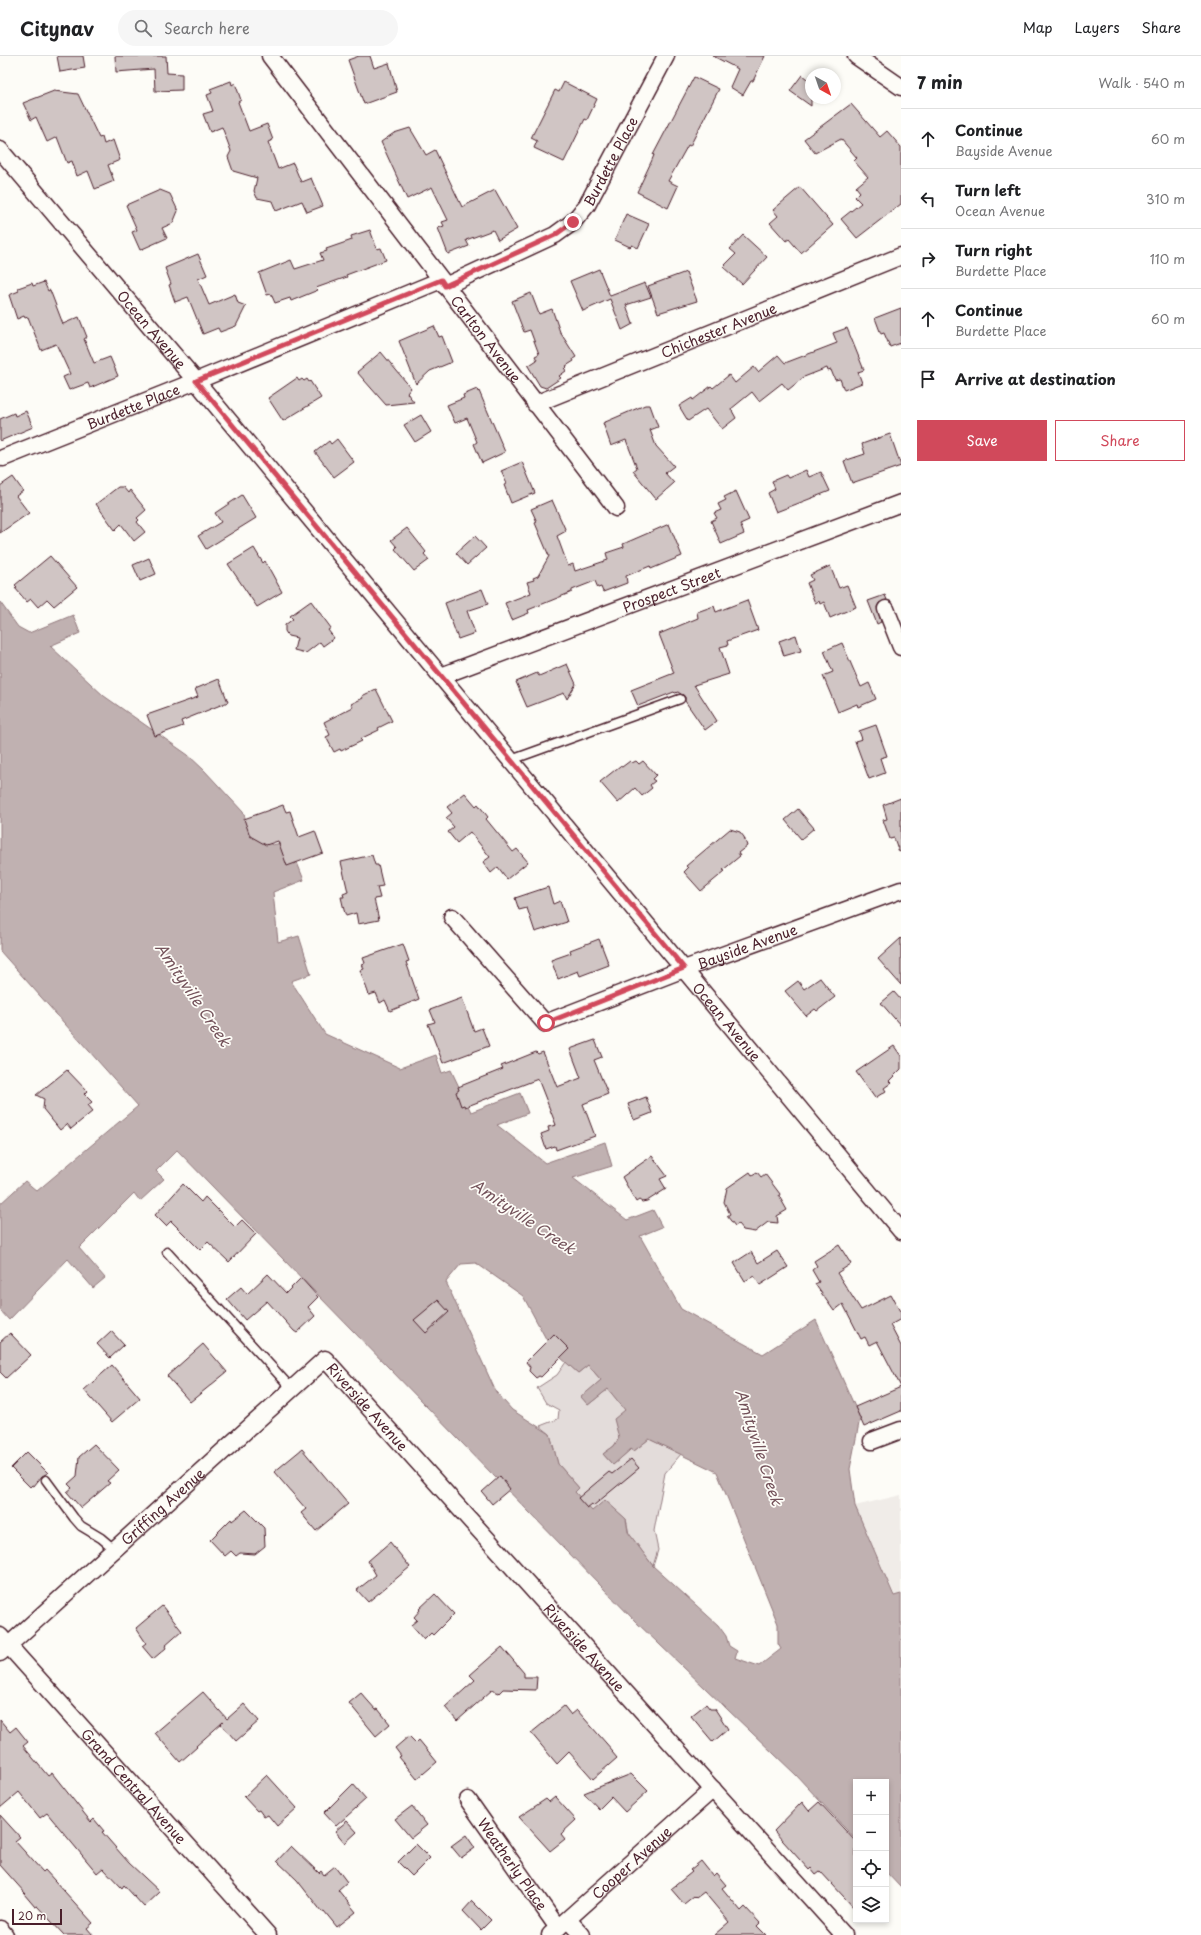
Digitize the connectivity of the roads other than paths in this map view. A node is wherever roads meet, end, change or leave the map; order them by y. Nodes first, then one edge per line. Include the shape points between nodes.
1 (270, 56) edge
2 (666, 56) edge
3 (856, 56) edge
4 (901, 87) edge
5 (0, 150) edge
6 (901, 256) edge
7 (443, 283) junction
8 (196, 381) junction
9 (535, 404) junction
10 (3, 458) dead end
11 (901, 503) edge
12 (616, 508) dead end
13 (886, 609) dead end
14 (901, 647) edge
15 (441, 676) junction
16 (680, 699) dead end
17 (511, 760) junction
18 (901, 890) edge
19 (452, 917) dead end
20 (684, 968) junction
21 (901, 1231) edge
22 (167, 1252) dead end
23 (325, 1359) joint
24 (292, 1389) junction
25 (901, 1430) edge
26 (872, 1441) dead end
27 (46, 1480) dead end
28 (114, 1550) junction
29 (3, 1645) edge
30 (713, 1789) junction
31 (468, 1800) dead end
32 (559, 1927) edge
33 (0, 1929) edge
34 (5, 1935) edge
35 (268, 1935) edge
36 (582, 1935) edge
37 (844, 1935) edge

1 - 7 street, Carlton Avenue
2 - 7 street, Burdette Place via 587,205 573,222 555,235
3 - 4 street
5 - 8 street, Ocean Avenue
6 - 9 street, Chichester Avenue
7 - 8 street, Burdette Place
7 - 9 street, Carlton Avenue
8 - 10 street, Burdette Place
8 - 15 street, Ocean Avenue
9 - 12 street, Carlton Avenue
11 - 15 street, Prospect Street
13 - 14 street
15 - 17 street, Ocean Avenue
16 - 17 lane
17 - 20 street, Ocean Avenue
18 - 20 street, Bayside Avenue
19 - 20 street, Bayside Avenue via 546,1023
20 - 21 street, Ocean Avenue
22 - 24 lane
23 - 24 street, Griffing Avenue
23 - 30 street, Riverside Avenue
24 - 28 street, Griffing Avenue
25 - 26 street
27 - 28 lane via 81,1526 102,1538
28 - 29 street, Griffing Avenue
29 - 35 street, Grand Central Avenue
30 - 32 street, Cooper Avenue
30 - 37 street, Riverside Avenue
31 - 32 street, Weatherly Place
32 - 36 street, Weatherly Place
33 - 34 street

